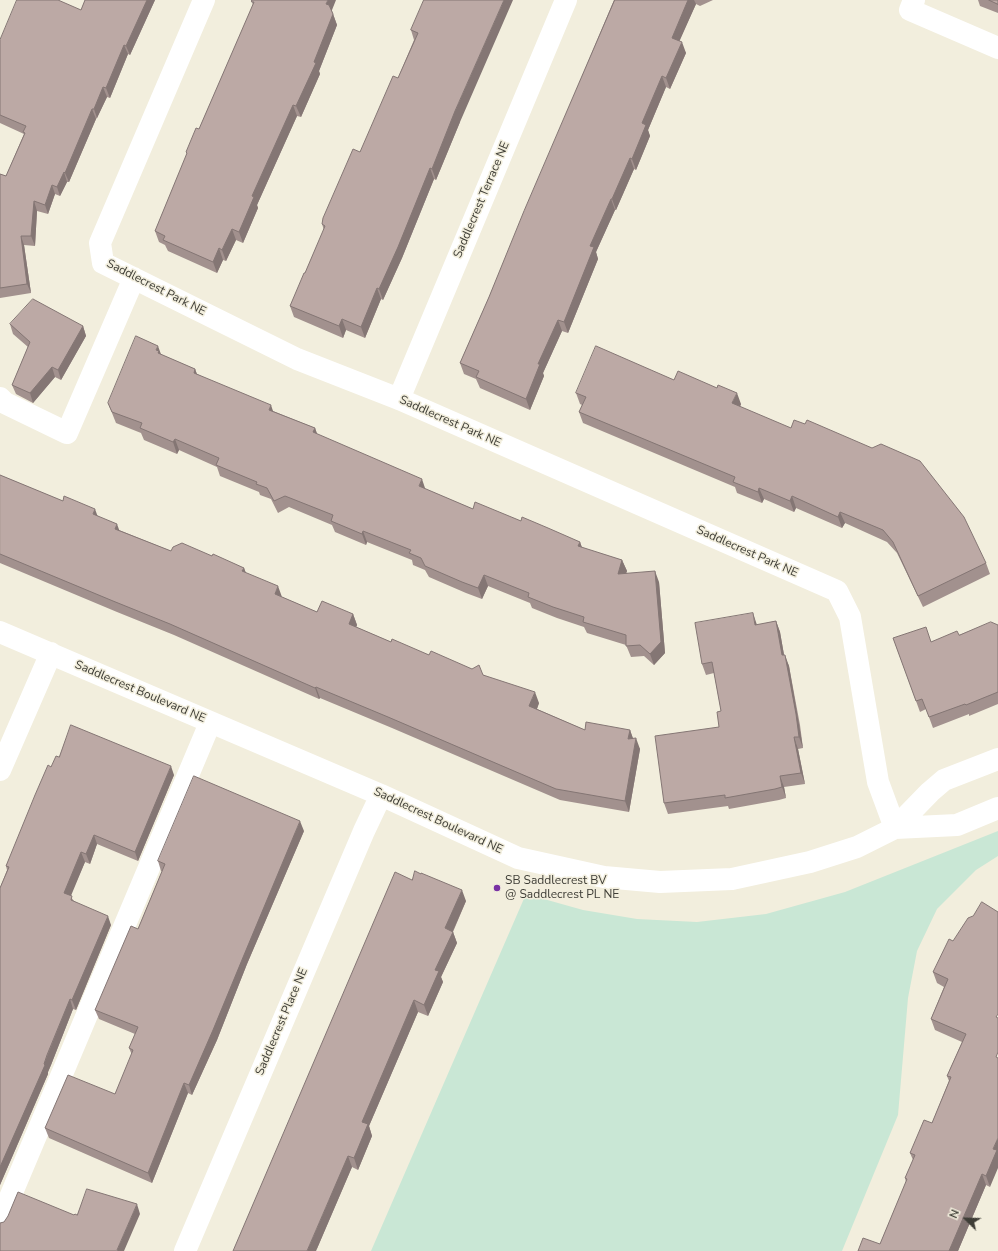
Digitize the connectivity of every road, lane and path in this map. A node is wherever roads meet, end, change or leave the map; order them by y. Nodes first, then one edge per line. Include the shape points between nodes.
1 (204, 0) edge
2 (566, 0) edge
3 (914, 0) edge
4 (998, 48) edge
5 (134, 278) junction
6 (0, 398) edge
7 (399, 399) junction
8 (0, 632) edge
9 (51, 654) junction
10 (210, 723) junction
11 (998, 759) edge
12 (0, 770) edge
13 (381, 795) junction
14 (998, 808) edge
15 (895, 828) junction
16 (0, 1221) edge
17 (185, 1251) edge

1 - 5 street, Saddlecrest Park NE via 100,243 103,263
2 - 7 street, Saddlecrest Terrace NE
3 - 4 street via 910,10
5 - 6 street via 67,433 5,403
5 - 7 street, Saddlecrest Park NE via 297,359
7 - 15 street, Saddlecrest Park NE via 837,592 850,616 878,782
8 - 9 street, Saddlecrest Boulevard NE
9 - 10 street, Saddlecrest Boulevard NE
9 - 12 street
10 - 13 street, Saddlecrest Boulevard NE
10 - 16 street
11 - 15 street, Saddlecrest Boulevard NE via 944,780
13 - 15 street, Saddlecrest Boulevard NE via 518,858 604,877 660,882 732,879 795,866 857,847
13 - 17 street, Saddlecrest Place NE
14 - 15 street, Saddlecrest Boulevard NE via 957,825

